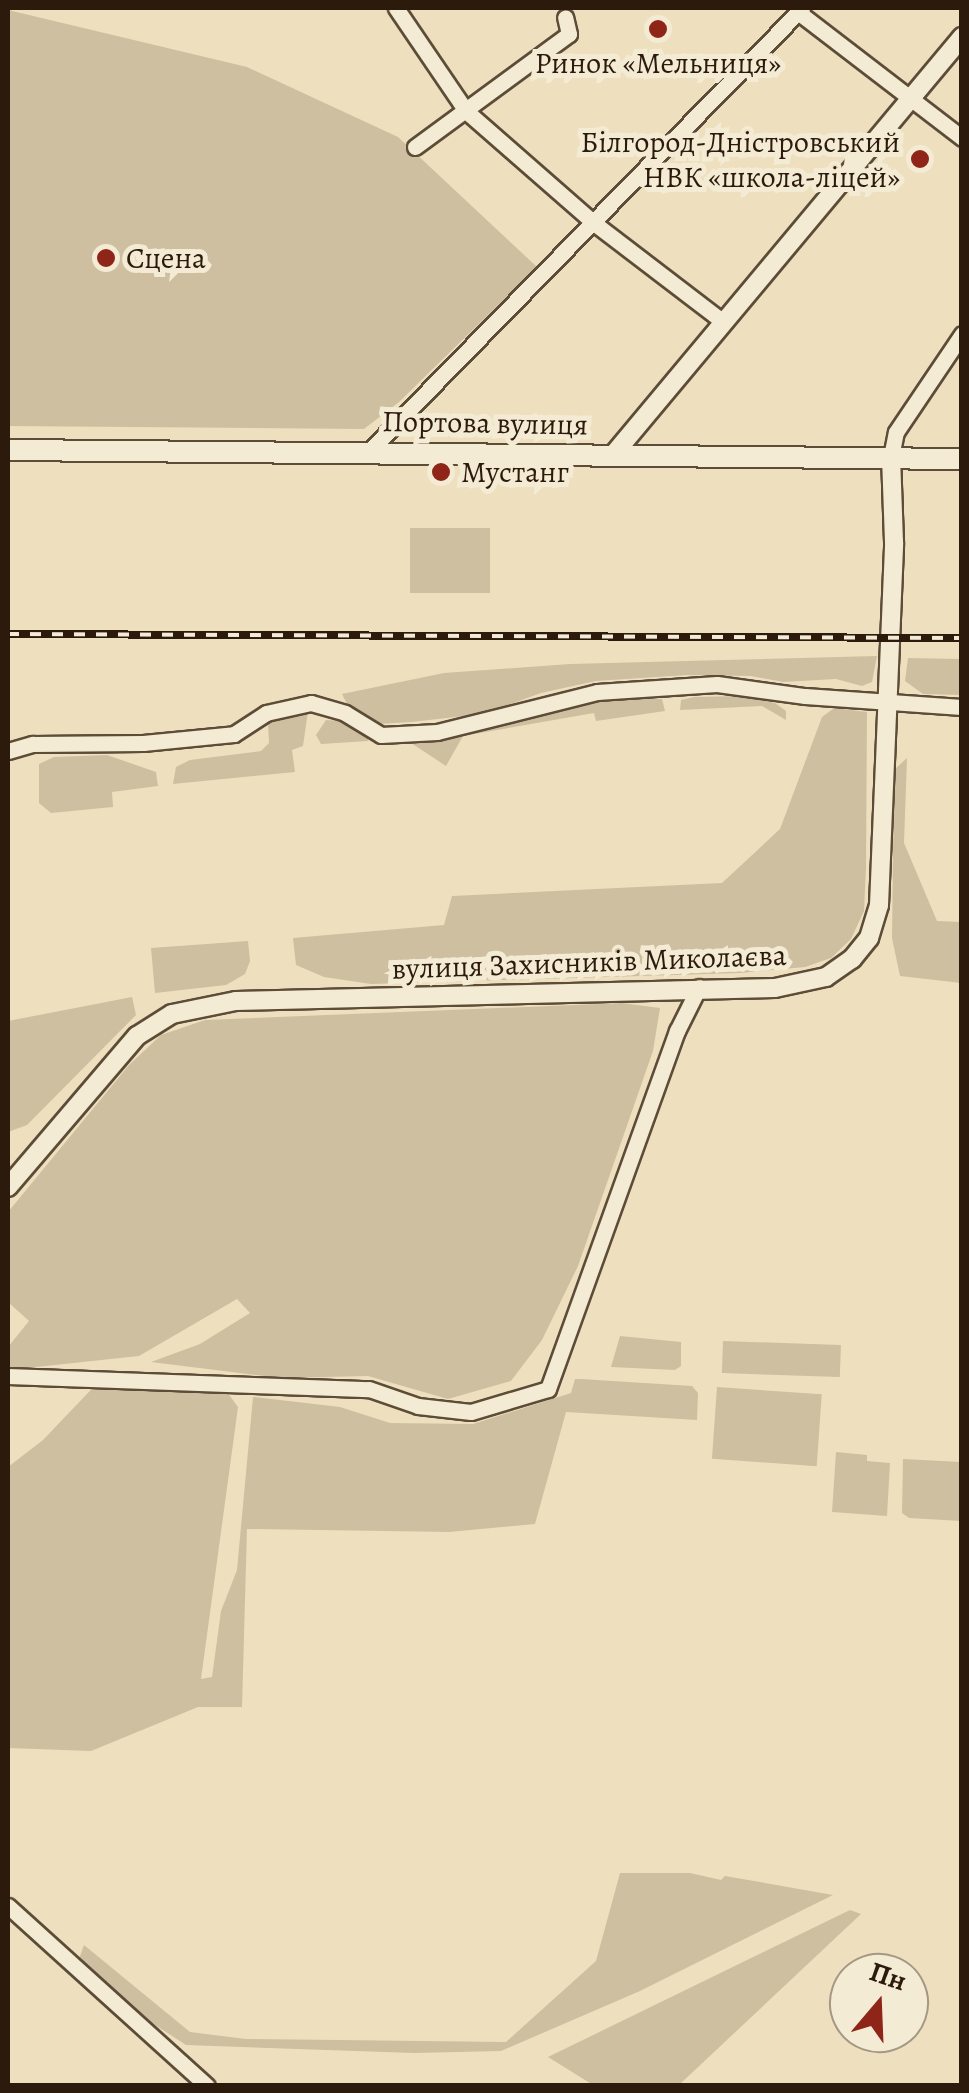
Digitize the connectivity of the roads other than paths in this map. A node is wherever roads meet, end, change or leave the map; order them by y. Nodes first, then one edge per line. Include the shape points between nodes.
1 (396, 8) edge
2 (800, 10) edge
3 (564, 17) dead end
4 (962, 37) edge
5 (908, 100) junction
6 (466, 111) junction
7 (962, 138) edge
8 (415, 147) dead end
9 (594, 223) junction
10 (722, 320) junction
11 (962, 334) edge
12 (8, 450) edge
13 (368, 452) junction
14 (613, 454) junction
15 (891, 456) junction
16 (962, 459) edge
17 (884, 704) junction
18 (962, 708) edge
19 (8, 751) edge
20 (699, 987) junction
21 (8, 1186) edge
22 (8, 1376) edge
23 (8, 1906) edge
24 (207, 2086) edge

1 - 6 street
2 - 5 street
2 - 9 street
3 - 6 street via 570,34
4 - 5 street
5 - 7 street
5 - 10 street
6 - 8 street
6 - 9 street
9 - 10 street
9 - 13 street
10 - 14 street
11 - 15 street via 896,432
12 - 13 main road, Портова вулиця
13 - 14 main road, Портова вулиця
14 - 15 main road, Портова вулиця
15 - 16 main road, Портова вулиця
15 - 17 street, вулиця Захисників Миколаєва via 894,542
17 - 18 street
17 - 19 street via 701,685 597,692 437,732 381,735 345,712 311,702 266,713 234,734 32,744
17 - 20 street, вулиця Захисників Миколаєва via 879,905 869,938 826,977 775,988
20 - 21 street, вулиця Захисників Миколаєва via 236,1001 172,1014 137,1036
20 - 22 street via 677,1031 548,1389 471,1412 418,1406 369,1389
23 - 24 street

